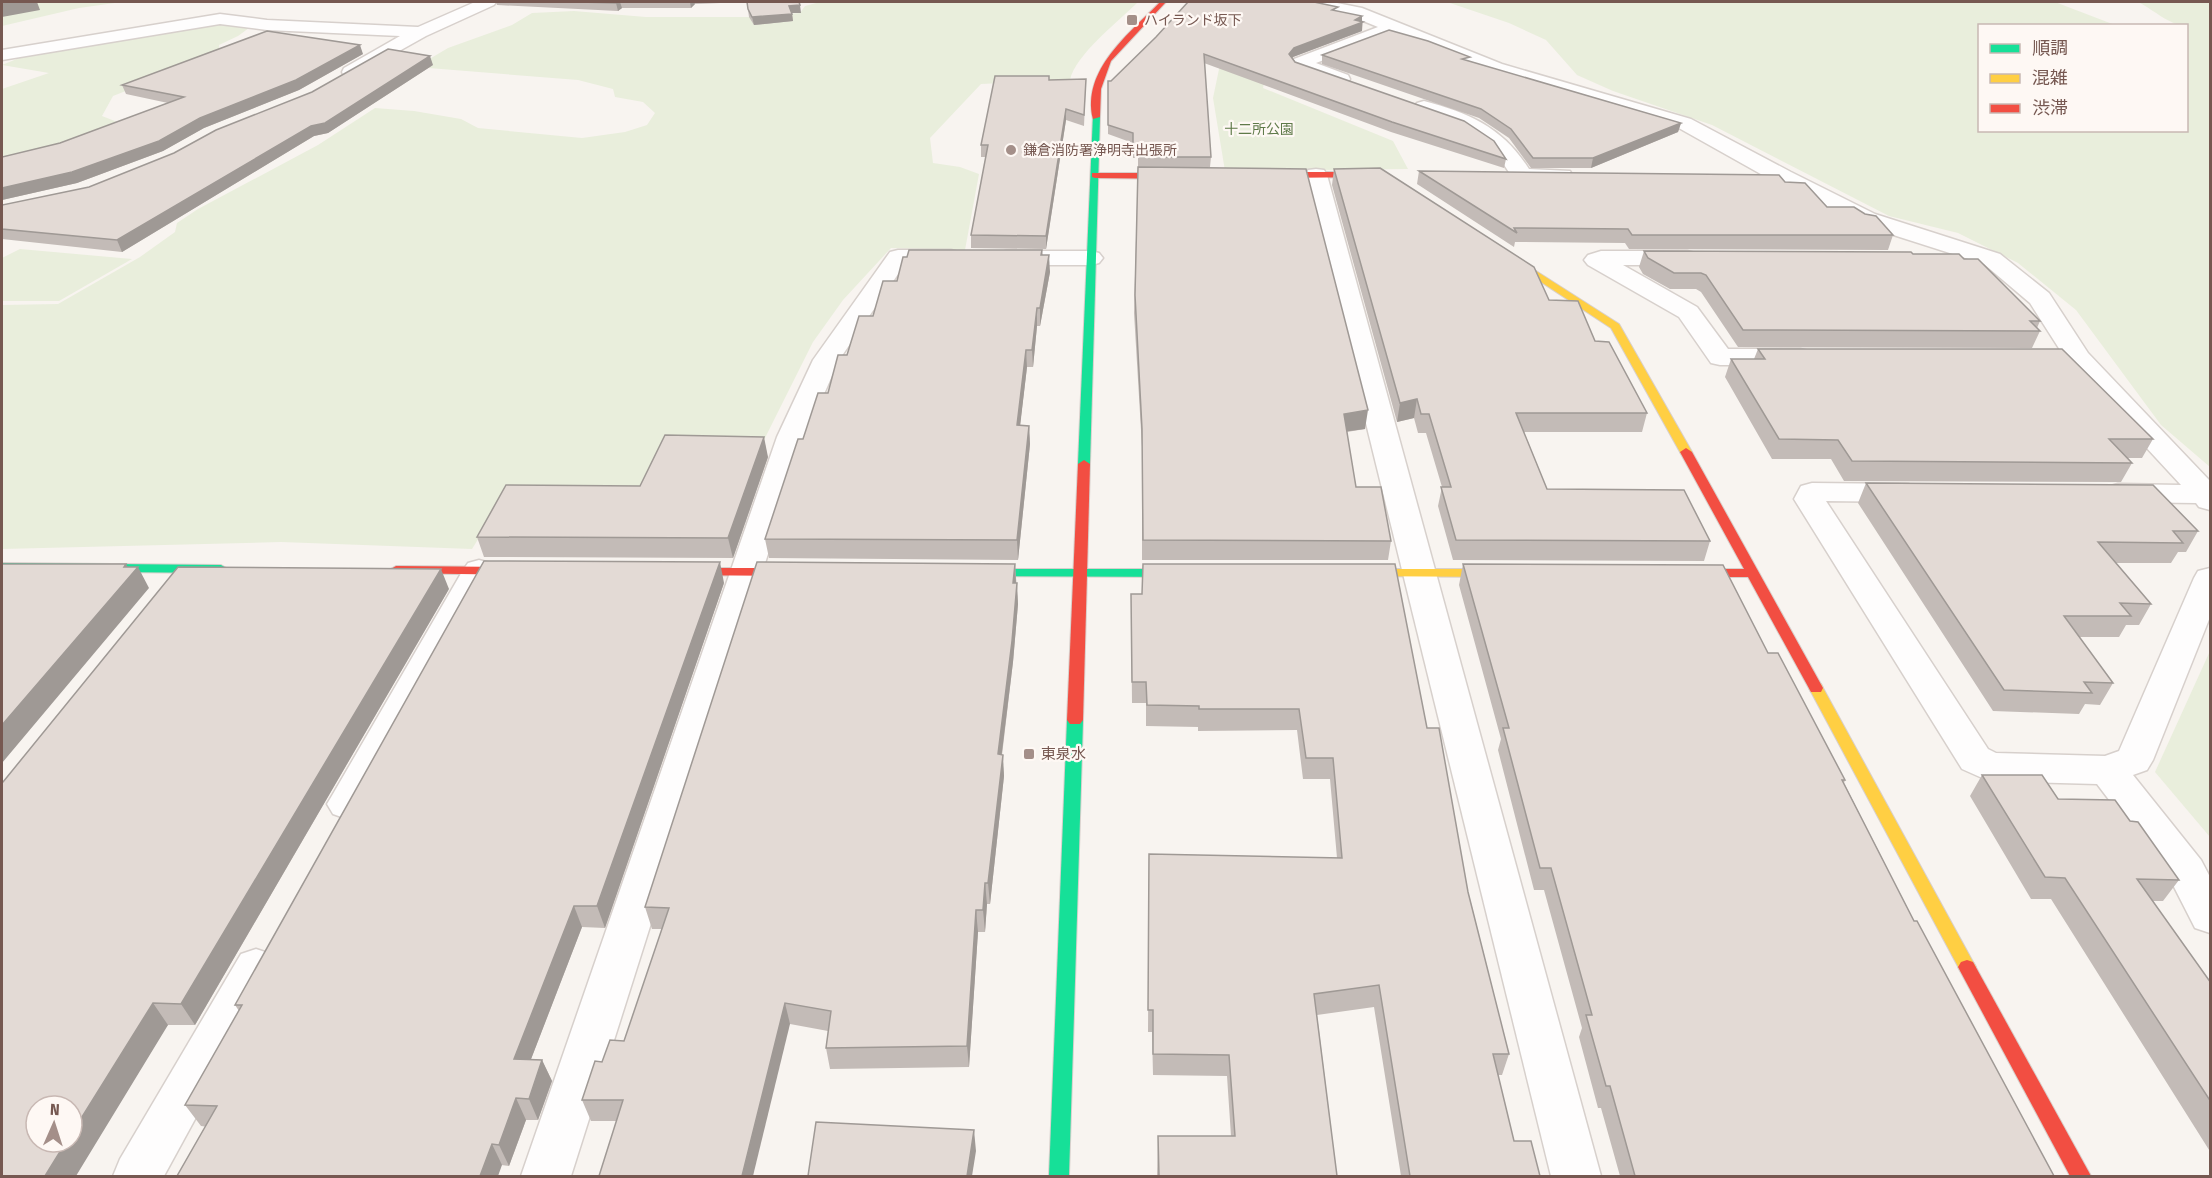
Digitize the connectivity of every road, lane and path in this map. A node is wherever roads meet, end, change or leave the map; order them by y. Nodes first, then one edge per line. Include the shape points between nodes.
1 (488, 2) edge
2 (1163, 2) edge
3 (1312, 2) edge
4 (1394, 27) junction
5 (420, 32) junction
6 (2, 55) edge
7 (333, 82) edge
8 (1354, 83) edge
9 (1407, 102) edge
10 (1245, 175) edge
11 (1316, 175) junction
12 (1095, 176) junction
13 (1197, 176) edge
14 (1584, 176) edge
15 (1736, 177) edge
16 (1783, 177) junction
17 (1393, 182) edge
18 (1489, 244) edge
19 (1091, 258) junction
20 (1707, 258) edge
21 (1921, 259) edge
22 (1992, 259) junction
23 (1828, 357) edge
24 (1943, 493) edge
25 (2087, 493) edge
26 (2208, 498) edge
27 (2, 567) edge
28 (184, 569) junction
29 (231, 569) edge
30 (385, 570) edge
31 (479, 570) junction
32 (537, 571) edge
33 (666, 572) edge
34 (748, 572) junction
35 (807, 572) edge
36 (1080, 572) junction
37 (960, 573) edge
38 (1199, 573) edge
39 (1339, 573) edge
40 (1420, 573) junction
41 (1524, 573) edge
42 (1675, 573) edge
43 (1753, 573) junction
44 (2211, 578) edge
45 (156, 603) edge
46 (2108, 770) junction
47 (331, 833) edge
48 (2211, 916) edge
49 (273, 937) edge
50 (138, 1176) edge
51 (546, 1176) edge
52 (1059, 1176) edge
53 (1576, 1176) edge
54 (2080, 1176) edge

1 - 5 street
2 - 12 street via 1108,60 1101,74 1096,100
3 - 4 street via 1356,12
4 - 8 street via 1300,63
4 - 16 street via 1496,68 1684,123
5 - 6 street via 220,19
5 - 7 street
9 - 14 street via 1472,124 1497,139 1522,175
10 - 11 street
11 - 17 street via 1383,175
11 - 40 street
12 - 13 street
12 - 19 street
15 - 16 street
16 - 22 street via 1867,219
18 - 43 street via 1615,326
19 - 34 street via 898,256 826,360 791,437
19 - 36 street
20 - 23 street via 1596,260 1689,312 1720,357
21 - 22 street
22 - 26 street via 2040,298 2066,357
24 - 46 street via 1812,492 1809,499 1975,759 1989,766
25 - 26 street
27 - 28 street
28 - 29 street
28 - 45 street
30 - 31 street
31 - 32 street
31 - 47 street
33 - 34 street
34 - 35 street
34 - 51 street
36 - 37 street
36 - 38 street
36 - 52 street
39 - 40 street
40 - 41 street
40 - 53 street
42 - 43 street
43 - 54 street
44 - 46 street via 2134,760
46 - 48 street via 2187,871
49 - 50 street

